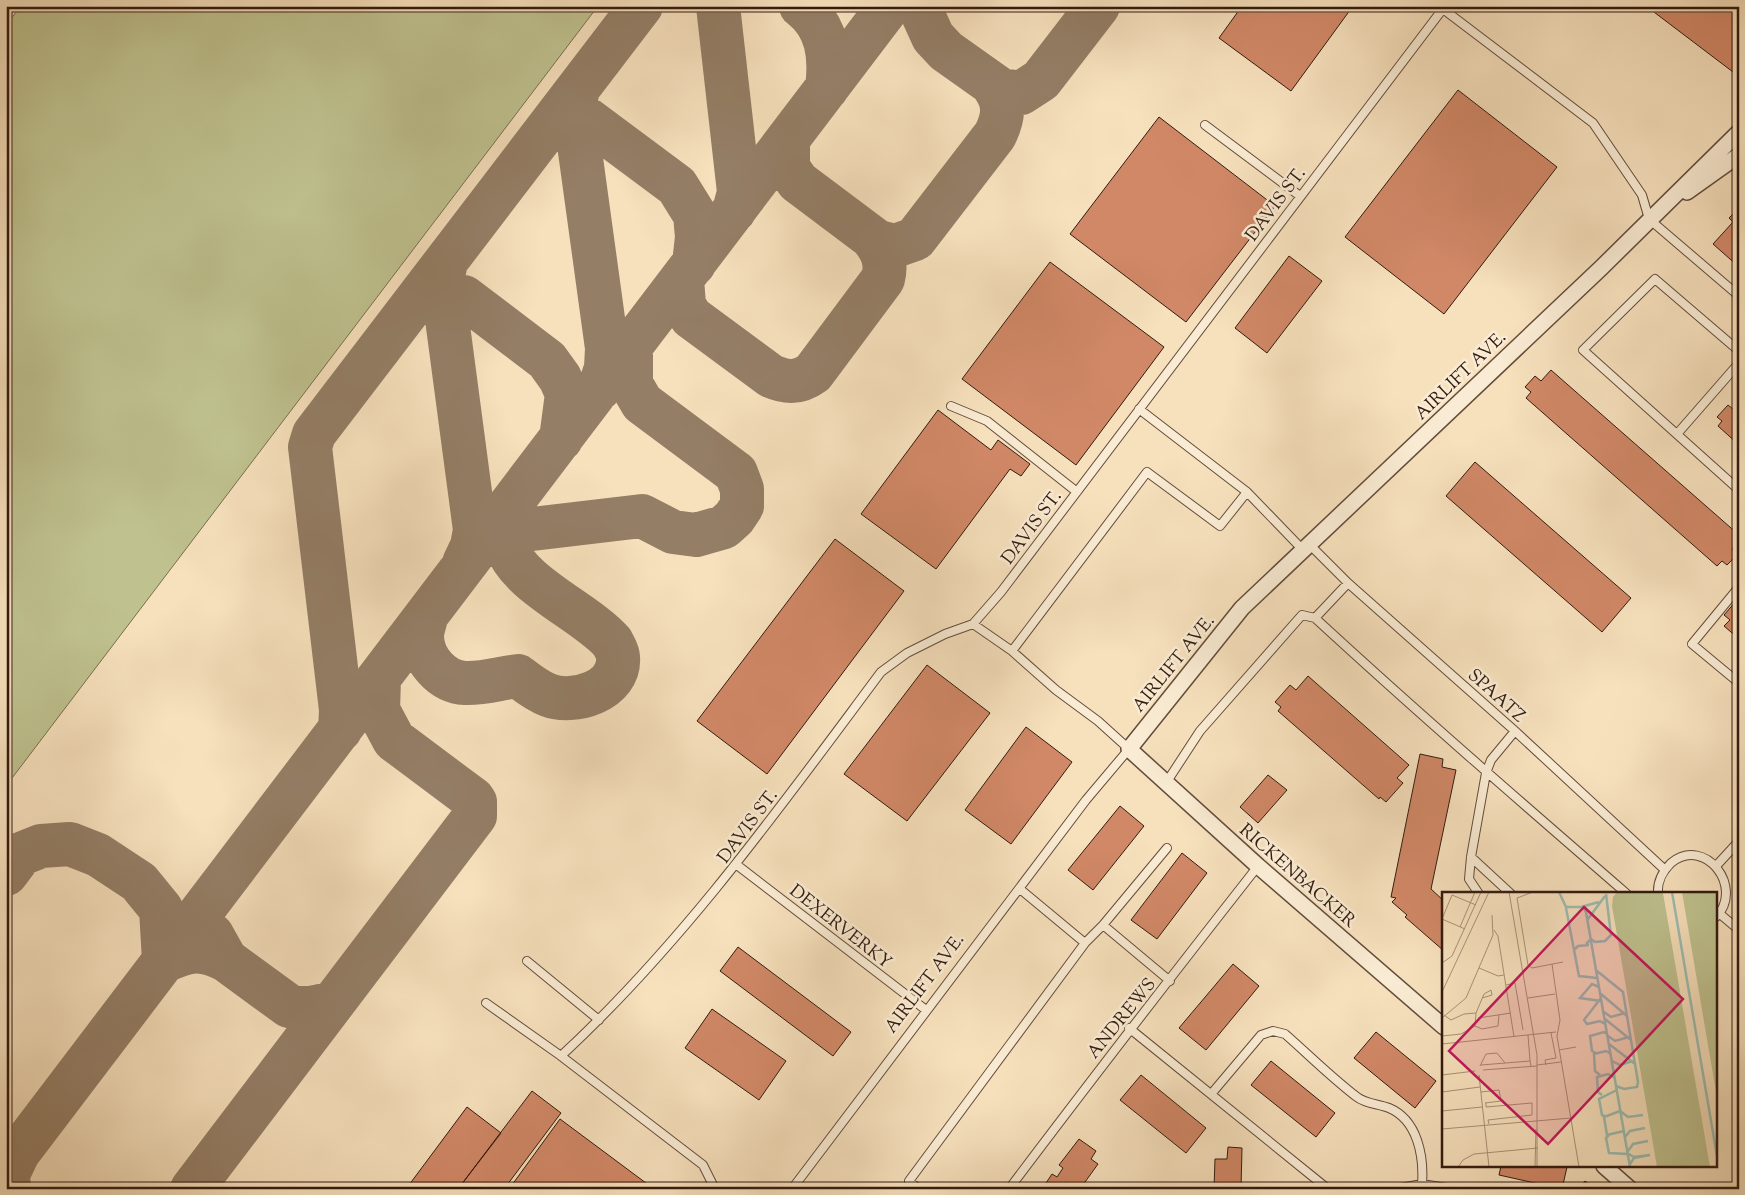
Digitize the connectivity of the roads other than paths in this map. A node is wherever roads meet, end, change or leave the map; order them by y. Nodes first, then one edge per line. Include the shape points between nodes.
1 (1444, 8) edge
2 (1205, 125) dead end
3 (1739, 132) edge
4 (1739, 155) edge
5 (1300, 196) junction
6 (1649, 219) junction
7 (1739, 296) edge
8 (1739, 351) edge
9 (1739, 363) edge
10 (951, 406) dead end
11 (1139, 409) junction
12 (1677, 434) junction
13 (1739, 490) edge
14 (1077, 492) junction
15 (1247, 492) junction
16 (1306, 547) junction
17 (1348, 583) junction
18 (1739, 587) edge
19 (1315, 618) junction
20 (973, 624) junction
21 (1012, 651) junction
22 (1739, 683) edge
23 (1515, 731) junction
24 (1128, 749) junction
25 (1486, 773) junction
26 (1166, 783) junction
27 (1739, 841) edge
28 (1167, 848) dead end
29 (1470, 857) junction
30 (737, 865) junction
31 (1717, 865) junction
32 (1258, 866) junction
33 (1664, 870) junction
34 (1020, 889) junction
35 (1478, 892) edge
36 (1509, 892) edge
37 (1625, 892) edge
38 (1658, 892) edge
39 (1718, 915) edge
40 (1103, 925) junction
41 (1739, 930) edge
42 (1085, 943) junction
43 (527, 961) dead end
44 (1170, 981) junction
45 (486, 1003) dead end
46 (926, 1010) junction
47 (600, 1020) junction
48 (1442, 1025) edge
49 (1130, 1028) junction
50 (561, 1056) junction
51 (1212, 1093) junction
52 (1606, 1168) edge
53 (1422, 1184) junction
54 (715, 1189) edge
55 (792, 1189) edge
56 (919, 1189) edge
57 (1009, 1189) edge
58 (1328, 1189) edge
59 (1395, 1189) edge
60 (1453, 1189) edge
61 (1630, 1189) edge

1 - 5 lane, DAVIS ST.
1 - 6 lane via 1594,123 1642,195
2 - 5 lane
3 - 6 street, AIRLIFT AVE.
4 - 6 street, AIRLIFT AVE.
5 - 11 lane, DAVIS ST.
6 - 7 lane
6 - 16 street, AIRLIFT AVE.
8 - 12 lane via 1655,279 1583,350
9 - 12 lane
10 - 14 lane via 986,422
11 - 14 lane, DAVIS ST.
11 - 15 lane, SPAATZ
12 - 13 lane
14 - 20 lane, DAVIS ST.
15 - 16 lane, SPAATZ
15 - 21 lane via 1220,526 1147,472
16 - 17 lane, SPAATZ
16 - 24 street, AIRLIFT AVE. via 1242,608
17 - 19 lane
17 - 23 lane, SPAATZ
18 - 22 lane via 1692,644
19 - 25 lane
19 - 26 lane via 1302,615 1200,732
20 - 21 lane
20 - 30 lane, DAVIS ST. via 908,653 881,672
21 - 24 lane
23 - 25 lane via 1490,760
23 - 33 lane, SPAATZ
24 - 26 street, RICKENBACKER
24 - 34 lane, AIRLIFT AVE.
25 - 29 lane
25 - 37 lane
26 - 32 street, RICKENBACKER
27 - 31 lane
28 - 40 lane
29 - 35 lane via 1469,879
29 - 36 lane
30 - 46 lane, DEXERVERKY
30 - 47 lane, DAVIS ST.
31 - 33 lane via 1708,858 1686,856 1676,859
31 - 39 lane via 1724,873 1728,894
32 - 44 lane, ANDREWS
32 - 48 street, RICKENBACKER
33 - 38 lane
34 - 42 lane
34 - 46 lane, AIRLIFT AVE.
39 - 41 lane
40 - 42 lane
40 - 44 lane
42 - 56 lane via 909,1181
43 - 47 lane
44 - 49 lane, ANDREWS
45 - 50 lane
46 - 55 lane, AIRLIFT AVE.
47 - 50 lane, DAVIS ST.
49 - 51 lane
49 - 57 lane, ANDREWS
50 - 54 lane via 703,1165
51 - 53 lane via 1261,1035 1273,1031 1285,1034 1359,1098 1390,1108 1406,1120 1420,1144
51 - 58 lane
52 - 61 street
53 - 59 lane
53 - 60 lane

